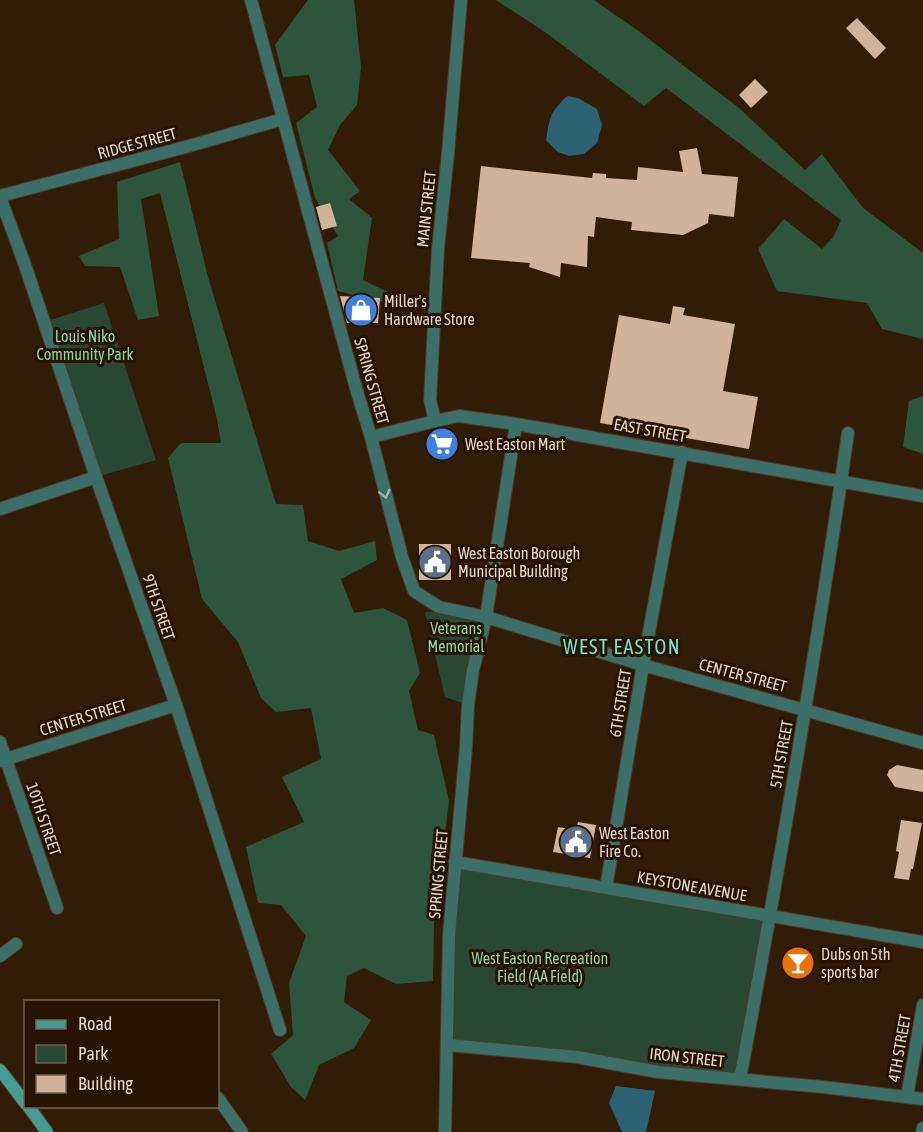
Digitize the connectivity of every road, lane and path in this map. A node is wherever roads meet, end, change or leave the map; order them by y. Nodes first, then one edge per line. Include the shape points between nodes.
1 (251, 0) edge
2 (461, 0) edge
3 (283, 119) junction
4 (0, 196) edge
5 (435, 421) junction
6 (516, 424) junction
7 (848, 433) dead end
8 (371, 437) junction
9 (682, 453) junction
10 (96, 477) junction
11 (842, 481) junction
12 (923, 496) edge
13 (0, 509) edge
14 (486, 617) junction
15 (643, 665) junction
16 (176, 705) junction
17 (805, 710) junction
18 (0, 742) edge
19 (923, 743) edge
20 (3, 760) edge
21 (455, 862) junction
22 (606, 888) junction
23 (57, 908) dead end
24 (771, 916) junction
25 (923, 942) edge
26 (16, 944) dead end
27 (0, 956) edge
28 (923, 1005) edge
29 (280, 1030) dead end
30 (448, 1045) junction
31 (0, 1070) edge
32 (740, 1079) junction
33 (907, 1097) junction
34 (219, 1099) edge
35 (923, 1099) edge
36 (24, 1101) edge
37 (29, 1108) edge
38 (47, 1132) edge
39 (242, 1132) edge
40 (445, 1132) edge

1 - 3 street, SPRING STREET
2 - 5 street, MAIN STREET via 438,249 430,400
3 - 4 street, RIDGE STREET
3 - 8 street, SPRING STREET
4 - 10 street, 9TH STREET
5 - 6 street, EAST STREET via 459,416
5 - 8 street, EAST STREET
6 - 9 street, EAST STREET
6 - 14 street, SPRING STREET
7 - 11 street, 5TH STREET
8 -> 14 street, SPRING STREET via 414,591 439,607
9 - 11 street, EAST STREET
9 - 15 street, 6TH STREET
10 - 13 street
10 - 16 street, 9TH STREET
11 - 12 street, EAST STREET
11 - 17 street, 5TH STREET
14 - 15 street, CENTER STREET
14 - 21 street, SPRING STREET via 468,705
15 - 17 street, CENTER STREET
15 - 22 street, 6TH STREET
16 - 20 street, CENTER STREET
16 - 29 street, 9TH STREET
17 - 19 street, CENTER STREET
17 - 24 street, 5TH STREET
18 - 20 street, 10TH STREET
20 - 23 street, 10TH STREET
21 - 22 street, KEYSTONE AVENUE
21 - 30 street, SPRING STREET via 449,935
22 - 24 street, KEYSTONE AVENUE
24 - 25 street, KEYSTONE AVENUE
24 - 32 street, 5TH STREET
26 - 27 street
28 - 33 street, 4TH STREET
30 - 32 street, IRON STREET via 545,1053 658,1072
30 - 40 street, SPRING STREET
31 - 36 main road
32 - 33 street, IRON STREET
33 - 35 street, IRON STREET
34 - 39 street
37 - 38 main road

